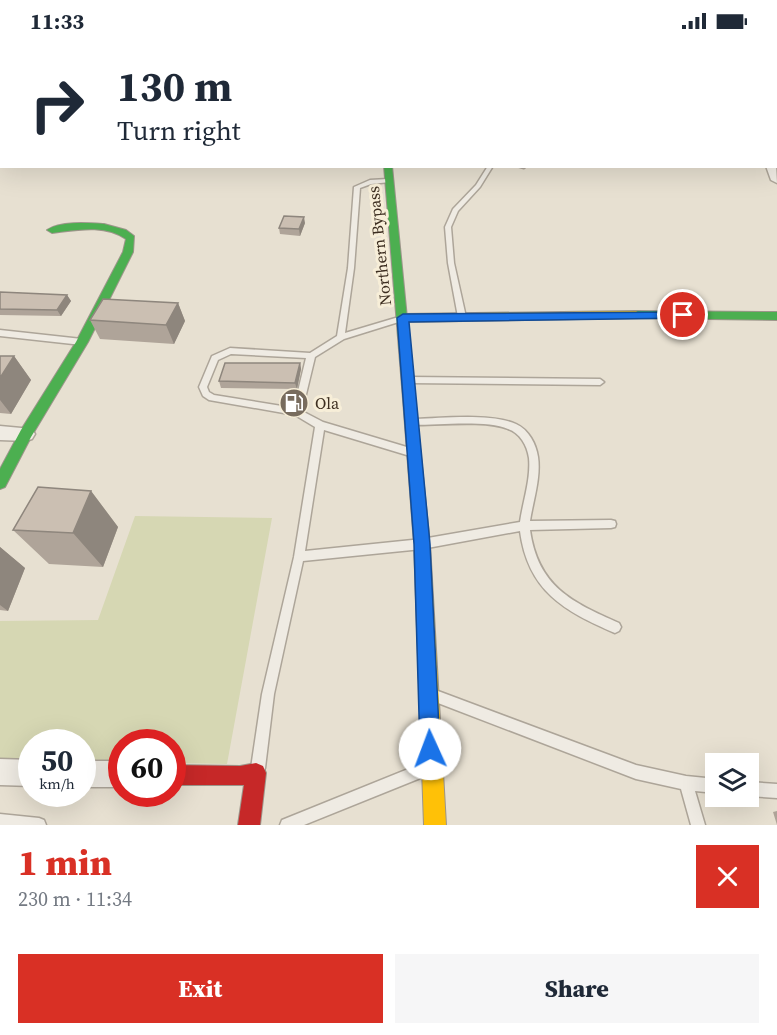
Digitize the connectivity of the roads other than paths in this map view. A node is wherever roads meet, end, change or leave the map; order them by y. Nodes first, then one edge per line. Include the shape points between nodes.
1 (388, 168) edge
2 (490, 168) edge
3 (388, 181) junction
4 (52, 230) dead end
5 (777, 316) edge
6 (462, 317) junction
7 (403, 318) junction
8 (0, 333) edge
9 (341, 337) junction
10 (82, 342) junction
11 (311, 356) junction
12 (409, 380) junction
13 (600, 382) dead end
14 (297, 412) junction
15 (411, 422) junction
16 (320, 425) junction
17 (0, 434) edge
18 (26, 434) junction
19 (414, 453) junction
20 (0, 483) edge
21 (611, 524) dead end
22 (525, 526) junction
23 (422, 544) junction
24 (299, 558) junction
25 (615, 627) dead end
26 (428, 693) junction
27 (431, 767) junction
28 (0, 772) edge
29 (18, 773) edge
30 (256, 773) junction
31 (186, 775) edge
32 (686, 783) junction
33 (705, 785) edge
34 (759, 790) edge
35 (777, 791) edge
36 (0, 821) edge
37 (39, 825) edge
38 (249, 825) edge
39 (287, 825) edge
40 (435, 825) edge
41 (698, 825) edge

1 - 3 street, Northern Bypass
2 - 6 lane via 456,210 448,227
3 - 7 street, Northern Bypass
3 - 9 lane via 357,187
4 - 10 street via 115,228 131,238 128,252
5 - 6 street
6 - 7 street
7 - 9 lane
7 - 12 street, Northern Bypass
8 - 10 lane
9 - 11 lane
10 - 18 street
11 - 14 lane
11 - 14 lane via 230,351 215,358 203,387 212,398
12 - 13 lane
12 - 15 street, Northern Bypass
14 - 16 lane
15 - 19 street, Northern Bypass
15 - 22 lane via 486,423 512,426 524,434 534,459
16 - 19 lane
16 - 24 lane
17 - 18 street
18 - 20 street
19 - 23 street, Northern Bypass
21 - 22 lane
22 - 23 lane
22 - 25 lane via 531,556 543,580 567,603
23 - 24 lane
23 - 26 street, Northern Bypass
24 - 30 lane via 268,694
26 - 27 street, Northern Bypass
26 - 32 lane via 636,772
27 - 39 lane
27 - 40 street, Northern Bypass
28 - 29 street
30 - 31 street
30 - 38 street
32 - 33 lane
32 - 41 lane
34 - 35 lane
36 - 37 lane

